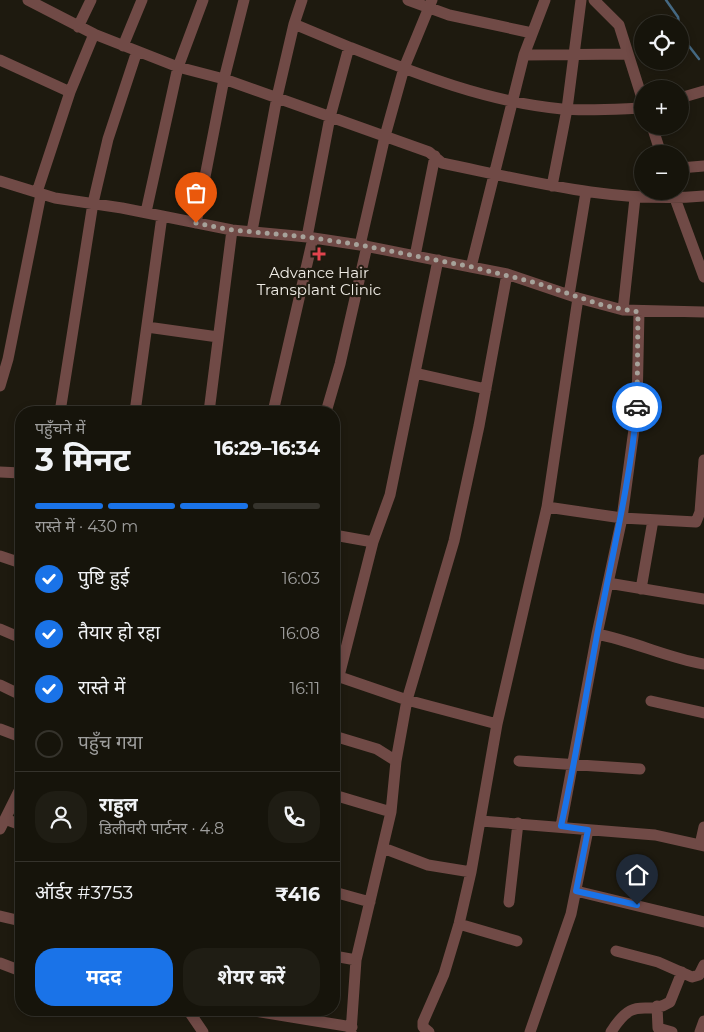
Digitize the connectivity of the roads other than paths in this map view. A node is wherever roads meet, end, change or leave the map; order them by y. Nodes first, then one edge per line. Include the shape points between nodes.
1 (28, 0) edge
2 (92, 0) edge
3 (142, 0) edge
4 (203, 0) edge
5 (244, 0) edge
6 (302, 0) edge
7 (408, 0) edge
8 (545, 0) edge
9 (581, 0) edge
10 (594, 0) edge
11 (430, 4) edge
12 (294, 24) junction
13 (78, 27) junction
14 (94, 34) junction
15 (532, 34) junction
16 (123, 46) junction
17 (349, 47) junction
18 (137, 51) junction
19 (628, 54) junction
20 (524, 55) junction
21 (574, 55) junction
22 (0, 60) edge
23 (178, 67) junction
24 (404, 68) junction
25 (224, 79) junction
26 (636, 80) edge
27 (704, 91) edge
28 (70, 92) junction
29 (689, 95) edge
30 (277, 97) junction
31 (514, 100) junction
32 (634, 108) edge
33 (567, 109) junction
34 (330, 118) junction
35 (385, 136) junction
36 (435, 156) junction
37 (704, 166) edge
38 (689, 167) edge
39 (496, 174) junction
40 (0, 181) edge
41 (552, 186) junction
42 (586, 192) junction
43 (39, 193) junction
44 (689, 196) edge
45 (704, 196) edge
46 (634, 198) edge
47 (635, 200) edge
48 (676, 200) edge
49 (93, 203) junction
50 (146, 212) junction
51 (162, 216) junction
52 (196, 223) junction
53 (232, 230) junction
54 (252, 231) junction
55 (310, 237) junction
56 (364, 245) junction
57 (415, 256) junction
58 (438, 260) junction
59 (472, 267) junction
60 (507, 274) junction
61 (704, 277) edge
62 (574, 297) junction
63 (623, 310) junction
64 (638, 312) junction
65 (704, 312) edge
66 (147, 327) junction
67 (218, 337) junction
68 (4, 358) edge
69 (415, 373) junction
70 (0, 386) edge
71 (486, 389) junction
72 (61, 406) edge
73 (136, 406) edge
74 (210, 406) edge
75 (274, 406) edge
76 (328, 406) edge
77 (704, 460) edge
78 (0, 472) edge
79 (15, 473) edge
80 (547, 507) junction
81 (622, 518) junction
82 (653, 520) junction
83 (340, 536) edge
84 (373, 542) junction
85 (0, 556) edge
86 (15, 559) edge
87 (608, 583) junction
88 (641, 589) junction
89 (704, 599) edge
90 (0, 629) edge
91 (597, 634) junction
92 (15, 635) edge
93 (340, 661) edge
94 (704, 664) edge
95 (340, 676) edge
96 (0, 685) edge
97 (15, 692) edge
98 (408, 700) junction
99 (651, 701) dead end
100 (704, 713) edge
101 (497, 724) junction
102 (0, 729) edge
103 (15, 735) edge
104 (340, 738) edge
105 (396, 761) junction
106 (519, 762) dead end
107 (574, 765) junction
108 (640, 769) dead end
109 (340, 797) edge
110 (15, 799) edge
111 (390, 812) junction
112 (481, 820) junction
113 (3, 824) edge
114 (518, 824) junction
115 (561, 826) junction
116 (704, 827) edge
117 (588, 830) junction
118 (702, 845) edge
119 (383, 848) junction
120 (470, 872) junction
121 (576, 891) junction
122 (340, 894) edge
123 (370, 902) junction
124 (509, 902) dead end
125 (0, 916) edge
126 (15, 920) edge
127 (704, 922) edge
128 (459, 924) junction
129 (517, 941) dead end
130 (616, 951) dead end
131 (340, 957) edge
132 (356, 960) junction
133 (0, 963) edge
134 (704, 965) edge
135 (15, 968) edge
136 (682, 972) junction
137 (657, 1006) junction
138 (192, 1016) edge
139 (282, 1016) edge
140 (704, 1021) edge
141 (351, 1029) edge
142 (532, 1031) edge
143 (202, 1032) edge
144 (428, 1032) edge
145 (611, 1032) edge
146 (672, 1032) edge
147 (700, 1032) edge

1 - 13 street
2 - 13 street
3 - 16 street
4 - 23 street
5 - 25 street
6 - 12 street
7 - 11 street
8 - 15 street
9 - 21 street
10 - 19 street via 619,25
11 - 15 street
11 - 24 street
12 - 17 street
12 - 30 street
13 - 14 street
14 - 16 street
14 - 28 street
15 - 20 street
16 - 18 street
17 - 24 street
17 - 34 street
18 - 23 street
18 - 49 street via 108,140
19 - 21 street
19 - 26 street
20 - 21 street
20 - 31 street
21 - 33 street
22 - 28 street
23 - 25 street
23 - 50 street
24 - 31 street via 446,85
24 - 35 street
25 - 30 street
25 - 52 street
27 - 29 street
28 - 43 street
30 - 34 street
30 - 54 street
31 - 33 street
31 - 39 street
32 - 33 street
33 - 41 street
34 - 35 street
34 - 55 street
35 - 36 street
35 - 56 street
36 - 39 street via 442,163
36 - 57 street
37 - 38 street
39 - 41 street
39 - 59 street
40 - 43 street
41 - 42 street
42 - 46 street
42 - 62 street
43 - 49 street
43 - 68 street
44 - 45 street
47 - 63 street
48 - 61 street
49 - 50 street
49 - 72 street
50 - 51 street
51 - 52 street
51 - 66 street
52 - 53 street
53 - 54 street
53 - 67 street
54 - 55 street
55 - 56 street
55 - 75 street
56 - 57 street
56 - 76 street via 340,364
57 - 58 street
58 - 59 street
58 - 69 street
59 - 60 street
60 - 62 street
60 - 71 street
62 - 63 street
62 - 80 street
63 - 64 street
64 - 65 street
64 - 81 street via 637,407
66 - 67 street
66 - 73 street
67 - 74 street
68 - 70 street
69 - 71 street
69 - 84 street via 390,495
71 - 98 street via 454,541
77 - 82 street via 700,512 696,522
78 - 79 street
80 - 81 street
80 - 101 street
81 - 82 street
81 - 87 street
82 - 88 street
83 - 84 street
84 - 93 street
85 - 86 street
87 - 88 street
87 - 91 street
88 - 89 street
90 - 92 street
91 - 94 street via 629,641 679,660
91 - 107 street
95 - 98 street
96 - 97 street
98 - 101 street
98 - 105 street
99 - 100 street
101 - 112 street
102 - 103 street
104 - 105 street via 377,750
105 - 111 street
106 - 107 street
107 - 108 street
107 - 115 street
109 - 111 street
110 - 113 street
111 - 119 street
112 - 114 street
112 - 120 street
114 - 115 street
114 - 124 street
115 - 117 street
116 - 118 street
117 - 118 street via 655,835
117 - 121 street
119 - 120 street via 428,865
119 - 123 street
120 - 128 street
121 - 127 street
121 - 142 street
122 - 123 street
123 - 132 street
125 - 126 street
128 - 129 street
128 - 144 street via 444,974 424,1022 423,1027
130 - 136 street
131 - 132 street
132 - 141 street
133 - 135 street
134 - 136 street via 695,977
136 - 137 street via 673,999
137 - 145 street via 631,1009
137 - 146 street via 658,1028
138 - 143 street
139 - 141 street
140 - 147 street

